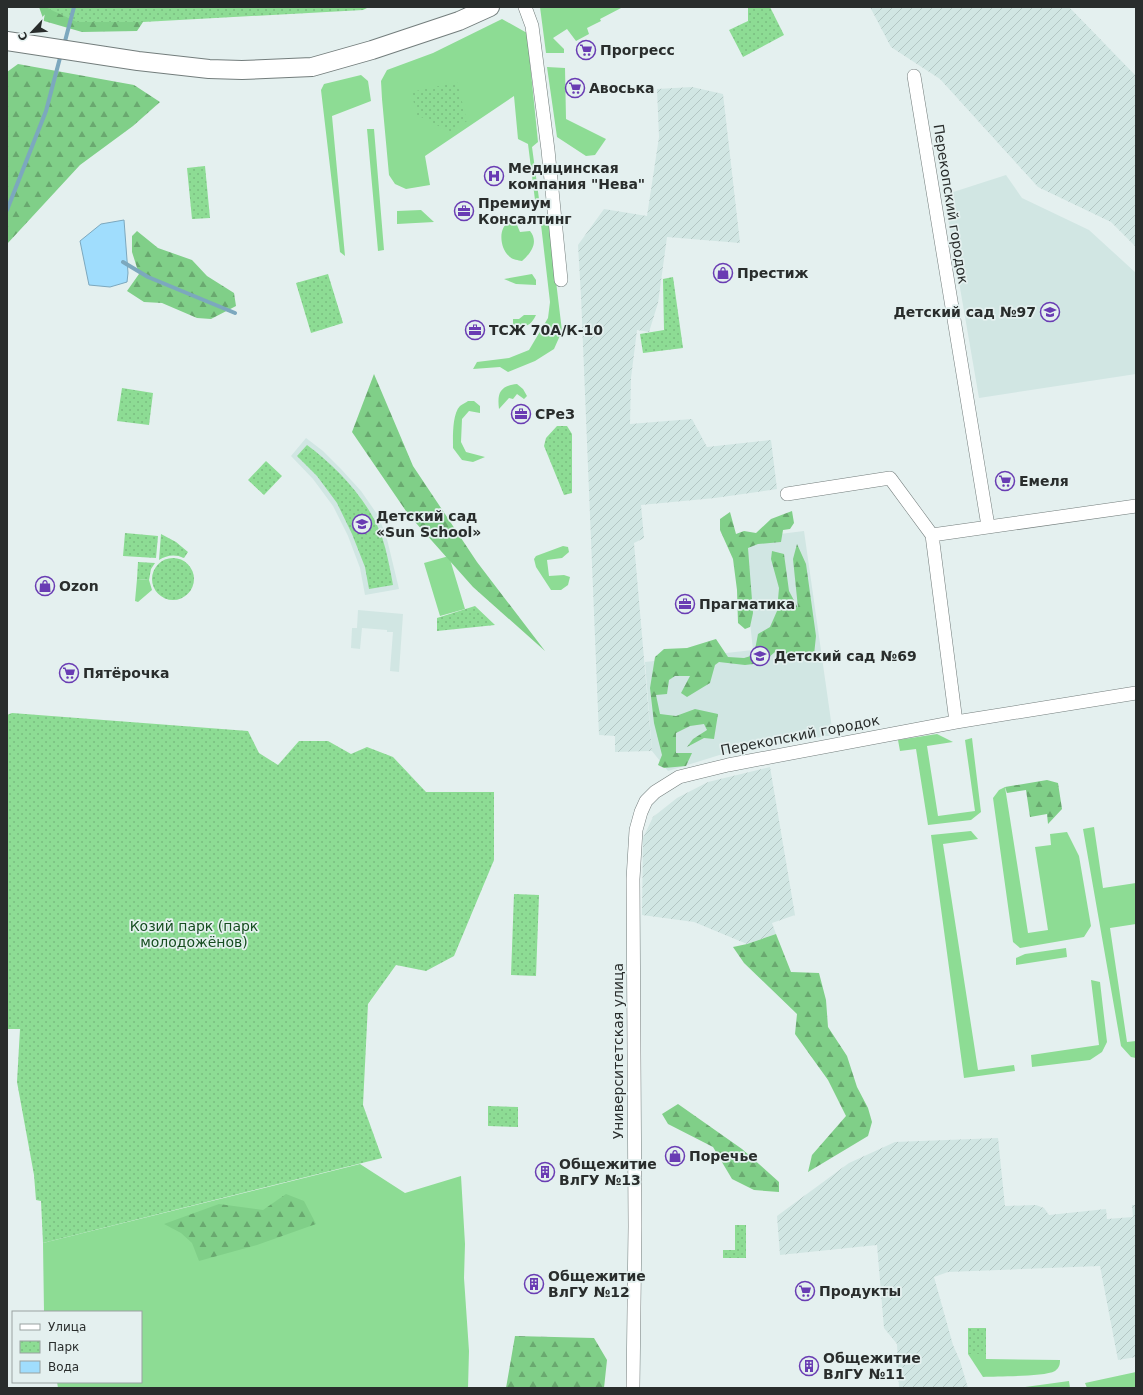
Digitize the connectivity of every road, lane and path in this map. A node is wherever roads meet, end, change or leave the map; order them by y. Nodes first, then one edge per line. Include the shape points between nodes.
1 (479, 7) edge
2 (490, 7) edge
3 (525, 7) edge
4 (459, 21) junction
5 (7, 41) edge
6 (914, 76) dead end
7 (561, 280) dead end
8 (787, 494) dead end
9 (1136, 506) edge
10 (988, 526) junction
11 (932, 535) junction
12 (1136, 693) edge
13 (956, 722) junction
14 (655, 792) joint
15 (633, 1388) edge

1 - 4 street
2 - 4 street
3 - 7 street via 532,26
4 - 5 street via 372,50 312,66 242,70 209,69
6 - 10 street, Перекопский городок
8 - 11 street via 890,478
9 - 10 street
10 - 11 street
11 - 13 street
12 - 13 street, Перекопский городок
13 - 14 street, Перекопский городок via 728,765 679,777
14 - 15 street, Университетская улица via 646,800 636,830 633,879

